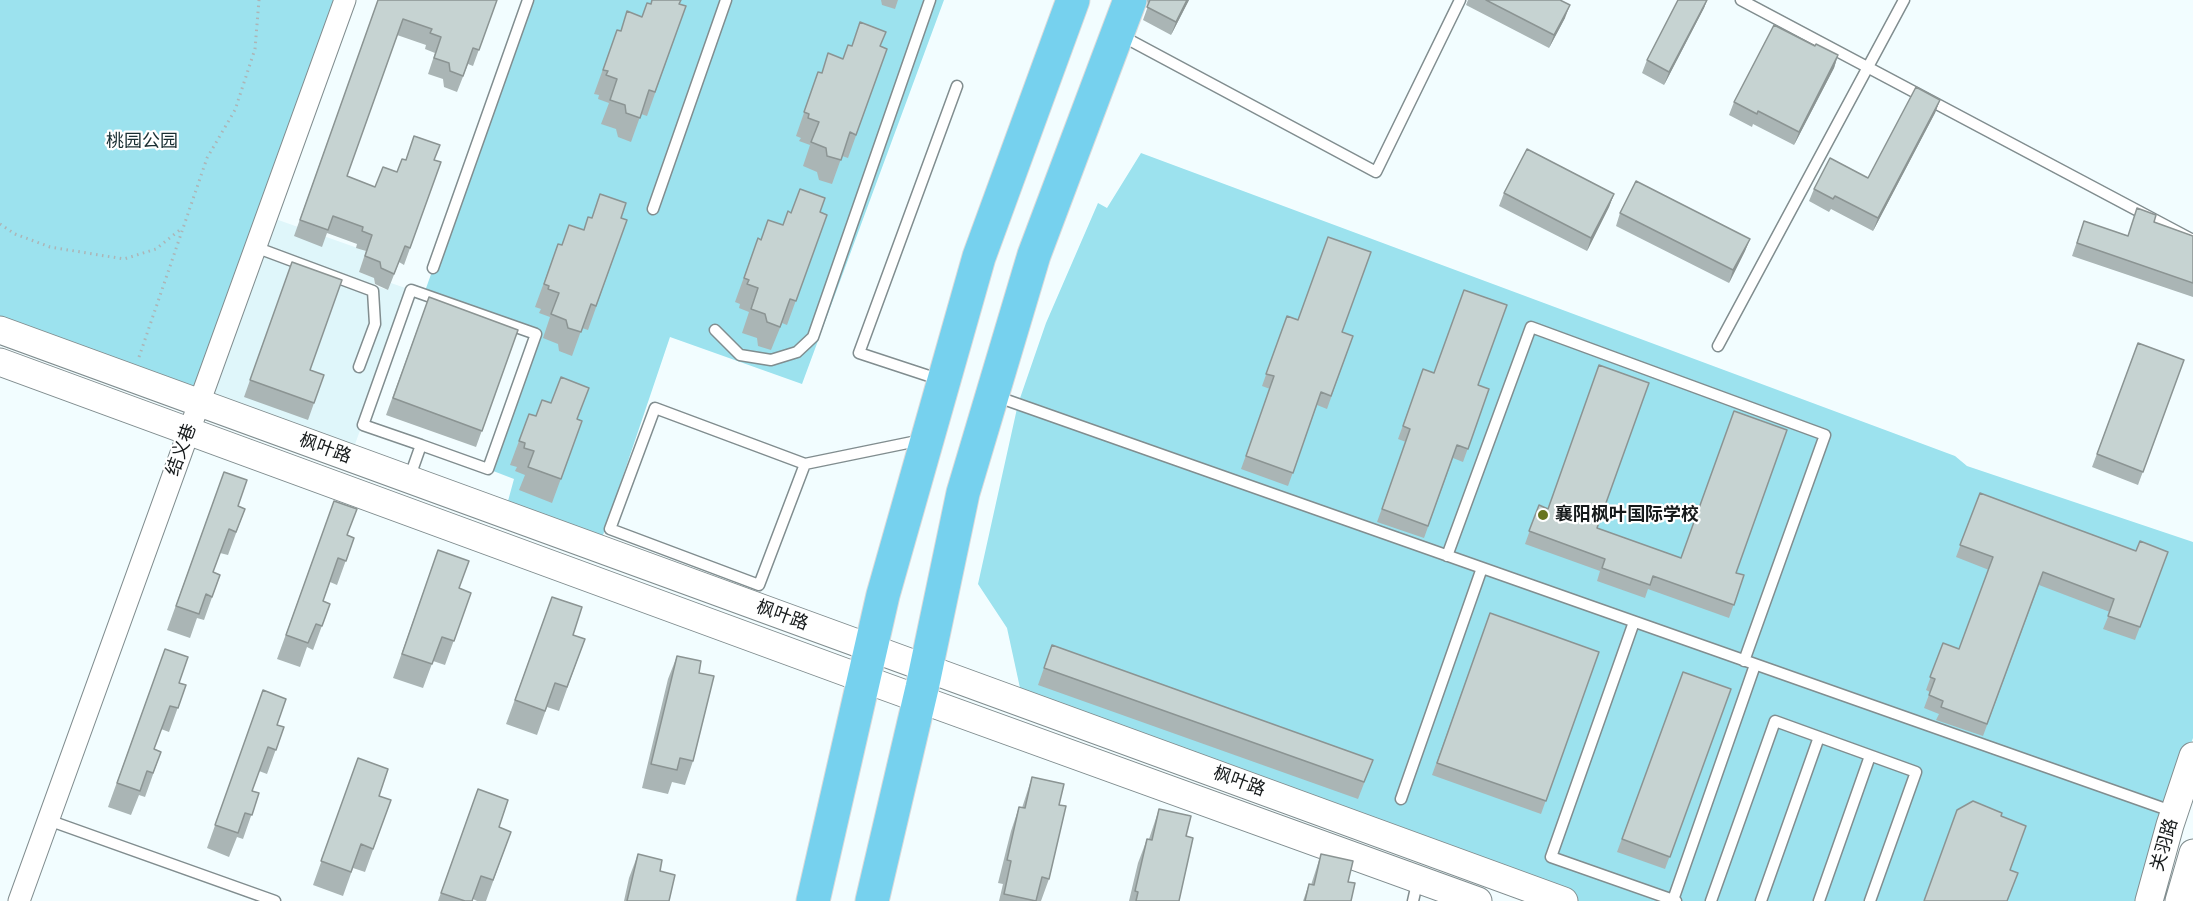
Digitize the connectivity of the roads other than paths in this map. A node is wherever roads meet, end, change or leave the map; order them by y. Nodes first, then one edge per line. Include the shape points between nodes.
1 (345, 0) edge
2 (528, 0) edge
3 (726, 0) edge
4 (930, 0) edge
5 (1073, 0) edge
6 (1130, 0) edge
7 (1460, 0) edge
8 (1741, 0) edge
9 (1904, 0) edge
10 (1118, 33) junction
11 (1868, 67) junction
12 (957, 86) dead end
13 (653, 209) dead end
14 (2193, 240) edge
15 (255, 247) junction
16 (433, 268) dead end
17 (0, 330) edge
18 (715, 330) dead end
19 (1718, 346) dead end
20 (0, 362) edge
21 (359, 367) dead end
22 (944, 381) junction
23 (993, 395) junction
24 (199, 403) junction
25 (189, 431) junction
26 (928, 439) junction
27 (421, 446) junction
28 (805, 464) junction
29 (409, 480) junction
30 (1447, 556) junction
31 (1482, 568) junction
32 (1634, 622) junction
33 (1744, 661) junction
34 (868, 664) junction
35 (1755, 665) junction
36 (922, 683) junction
37 (1819, 737) junction
38 (1870, 756) junction
39 (2193, 756) edge
40 (1401, 800) dead end
41 (2174, 812) junction
42 (48, 820) junction
43 (2193, 853) edge
44 (1415, 890) edge
45 (1675, 900) edge
46 (19, 901) edge
47 (274, 901) edge
48 (813, 901) edge
49 (872, 901) edge
50 (1478, 901) edge
51 (1564, 901) edge
52 (1711, 901) edge
53 (1761, 901) edge
54 (1819, 901) edge
55 (1870, 901) edge
56 (2149, 901) edge
57 (2179, 901) edge

1 - 15 street, 结义巷
2 - 16 lane
3 - 13 lane
4 - 18 lane via 813,337 797,352 771,360 740,355
5 - 22 main road via 980,257
6 - 10 main road
7 - 10 lane via 1376,172
8 - 11 lane
9 - 11 lane
10 - 23 main road via 1034,255
11 - 14 lane
11 - 19 lane
12 - 22 lane via 859,353
15 - 21 lane via 373,291 375,324
15 - 24 street, 结义巷
17 - 24 street, 枫叶路
20 - 25 street, 枫叶路
22 - 26 main road
23 - 30 lane
23 - 36 main road via 963,493
24 - 25 street, 结义巷
24 - 29 street, 枫叶路
25 - 34 street, 枫叶路
25 - 42 street, 结义巷
26 - 28 lane
26 - 34 main road via 883,595
27 - 27 lane via 488,470 536,334 411,290 363,425
27 - 29 lane
28 - 28 lane via 655,408 609,529 759,585
29 - 34 street, 枫叶路
30 - 31 lane
30 - 33 lane via 1531,327 1825,435
31 - 32 lane
31 - 40 lane
32 - 33 lane
32 - 45 lane via 1551,857
33 - 35 lane
34 - 36 street, 枫叶路
34 - 48 main road
35 - 41 lane
35 - 45 lane
36 - 44 street, 枫叶路
36 - 49 main road
36 - 51 street, 枫叶路
37 - 38 lane
37 - 52 lane via 1774,721
37 - 53 lane
38 - 54 lane
38 - 55 lane via 1916,772
39 - 41 street, 关羽路
41 - 56 street, 关羽路
42 - 46 street, 结义巷
42 - 47 lane
43 - 57 street, 关羽路
44 - 50 street, 枫叶路

